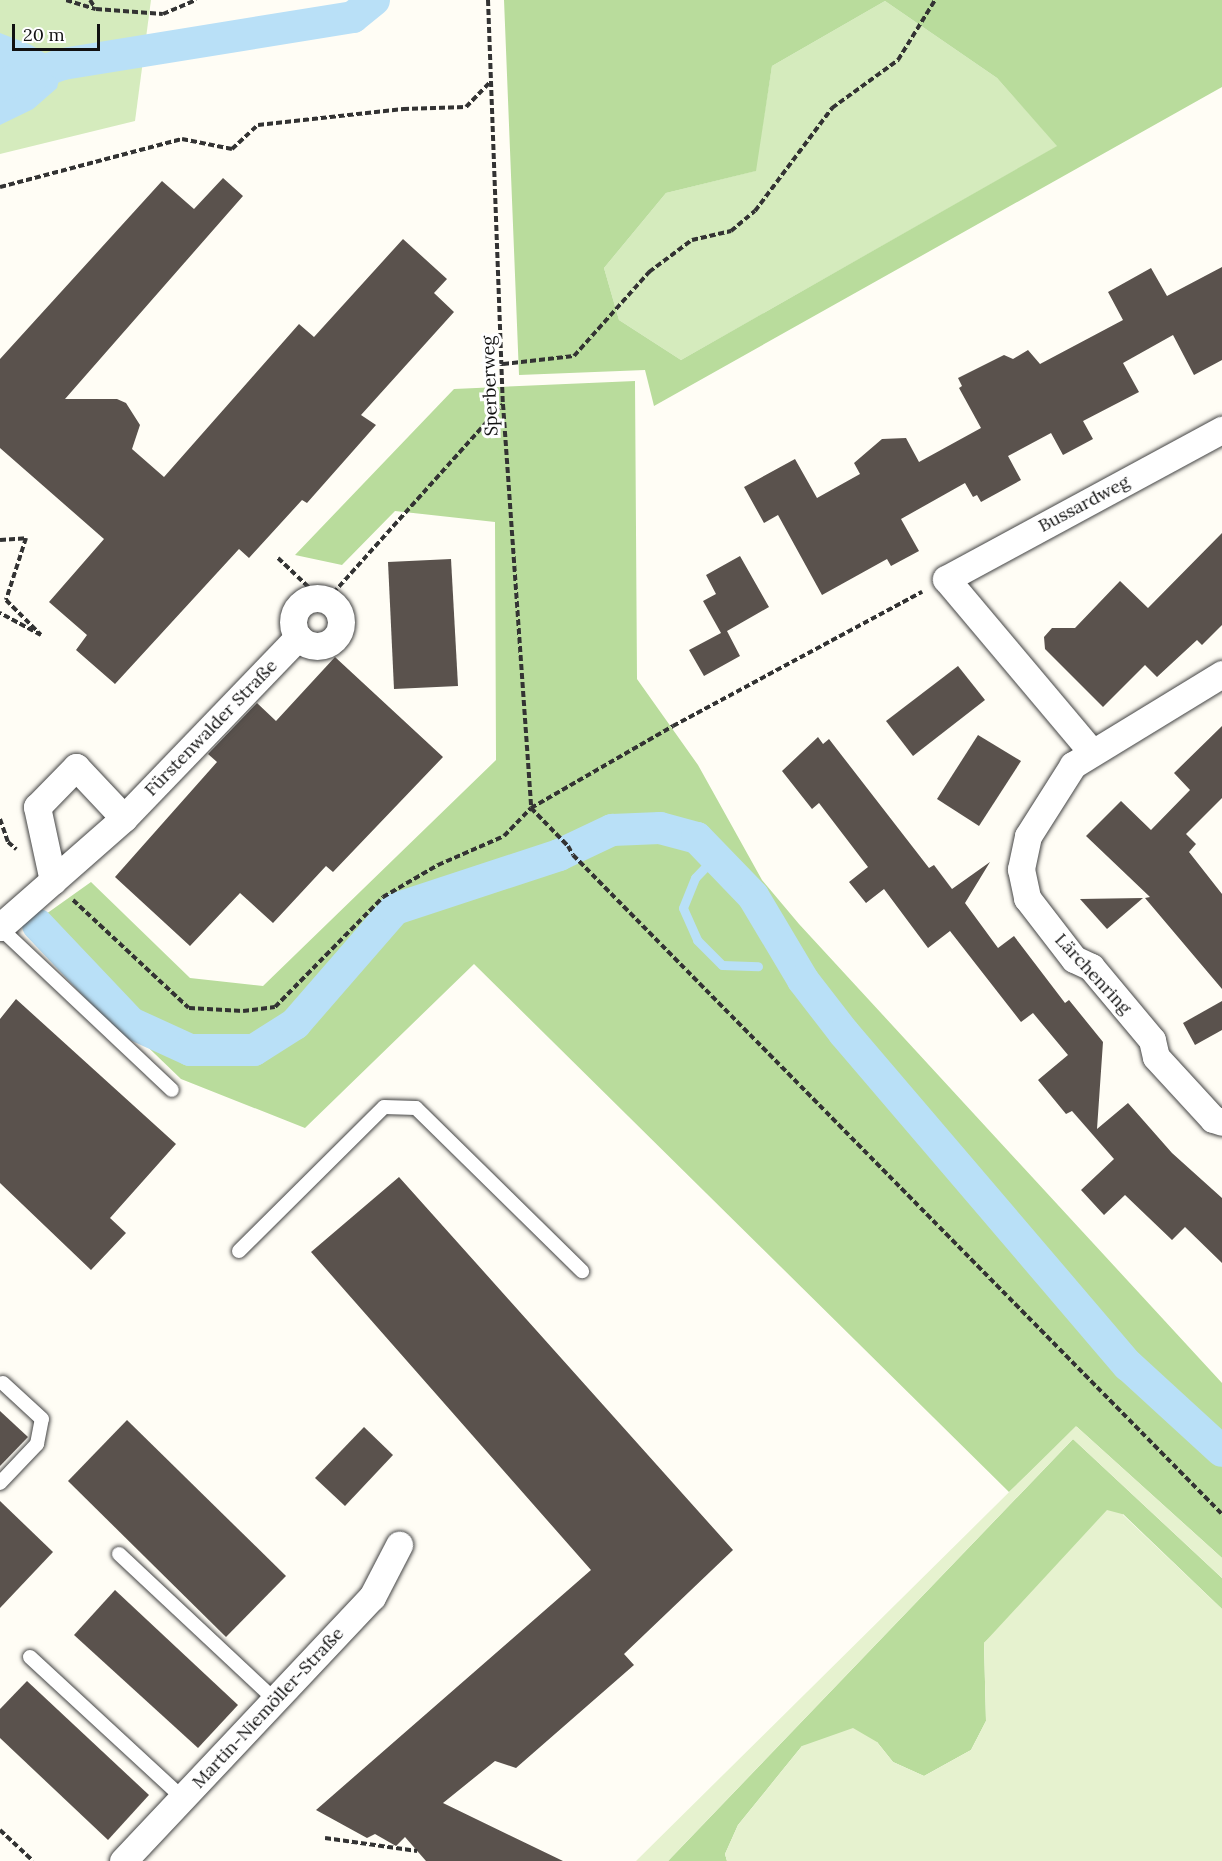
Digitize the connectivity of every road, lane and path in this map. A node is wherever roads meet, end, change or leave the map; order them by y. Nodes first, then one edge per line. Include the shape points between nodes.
1 (66, 0) edge
2 (90, 0) edge
3 (196, 0) edge
4 (488, 0) edge
5 (935, 0) edge
6 (96, 9) junction
7 (490, 82) junction
8 (0, 187) edge
9 (503, 364) junction
10 (503, 404) junction
11 (1222, 430) edge
12 (0, 540) edge
13 (278, 558) dead end
14 (946, 579) junction
15 (324, 599) junction
16 (0, 614) edge
17 (298, 637) junction
18 (1222, 674) edge
19 (1091, 751) junction
20 (531, 808) junction
21 (124, 818) junction
22 (53, 881) junction
23 (0, 928) edge
24 (172, 1090) dead end
25 (1222, 1122) edge
26 (239, 1251) dead end
27 (582, 1271) dead end
28 (3, 1383) dead end
29 (0, 1483) edge
30 (1222, 1514) edge
31 (399, 1545) dead end
32 (119, 1554) dead end
33 (30, 1657) dead end
34 (275, 1700) junction
35 (183, 1798) junction
36 (0, 1830) edge
37 (325, 1838) dead end
38 (417, 1851) dead end
39 (33, 1861) edge
40 (123, 1861) edge

1 - 6 path
2 - 6 path
3 - 6 path via 163,14
4 - 7 path, Sperberweg
5 - 9 path via 898,60 832,108 747,217 731,231 692,240 649,272 574,356
7 - 8 path via 466,107 403,109 258,125 232,149 182,139
7 - 9 path, Sperberweg
9 - 10 path, Sperberweg
10 - 15 path
10 - 20 path, Sperberweg
11 - 14 street, Bussardweg
12 - 16 path via 26,538 6,600 41,635
13 - 15 path
14 - 19 street
14 - 20 path via 673,726
15 - 17 street via 304,601 294,614
15 - 17 street via 340,618 333,639 311,645
17 - 21 street, Fürstenwalder Straße
18 - 19 street, Lärchenring
19 - 25 street, Lärchenring via 1073,765 1028,836 1021,869 1027,898 1074,959 1091,967 1152,1040 1156,1057 1213,1119
20 - 22 path via 504,836 438,865 383,897 275,1006 264,1008 189,1008
20 - 30 path
21 - 22 street, Fürstenwalder Straße
21 - 22 street via 76,767 37,807
22 - 23 street, Fürstenwalder Straße
23 - 24 lane
26 - 27 lane via 384,1107 416,1108
28 - 29 lane via 42,1419 37,1444
31 - 34 street, Martin-Niemöller-Straße via 372,1597
32 - 34 lane
33 - 35 lane
34 - 35 street, Martin-Niemöller-Straße
35 - 40 street, Martin-Niemöller-Straße
36 - 39 path
37 - 38 path

